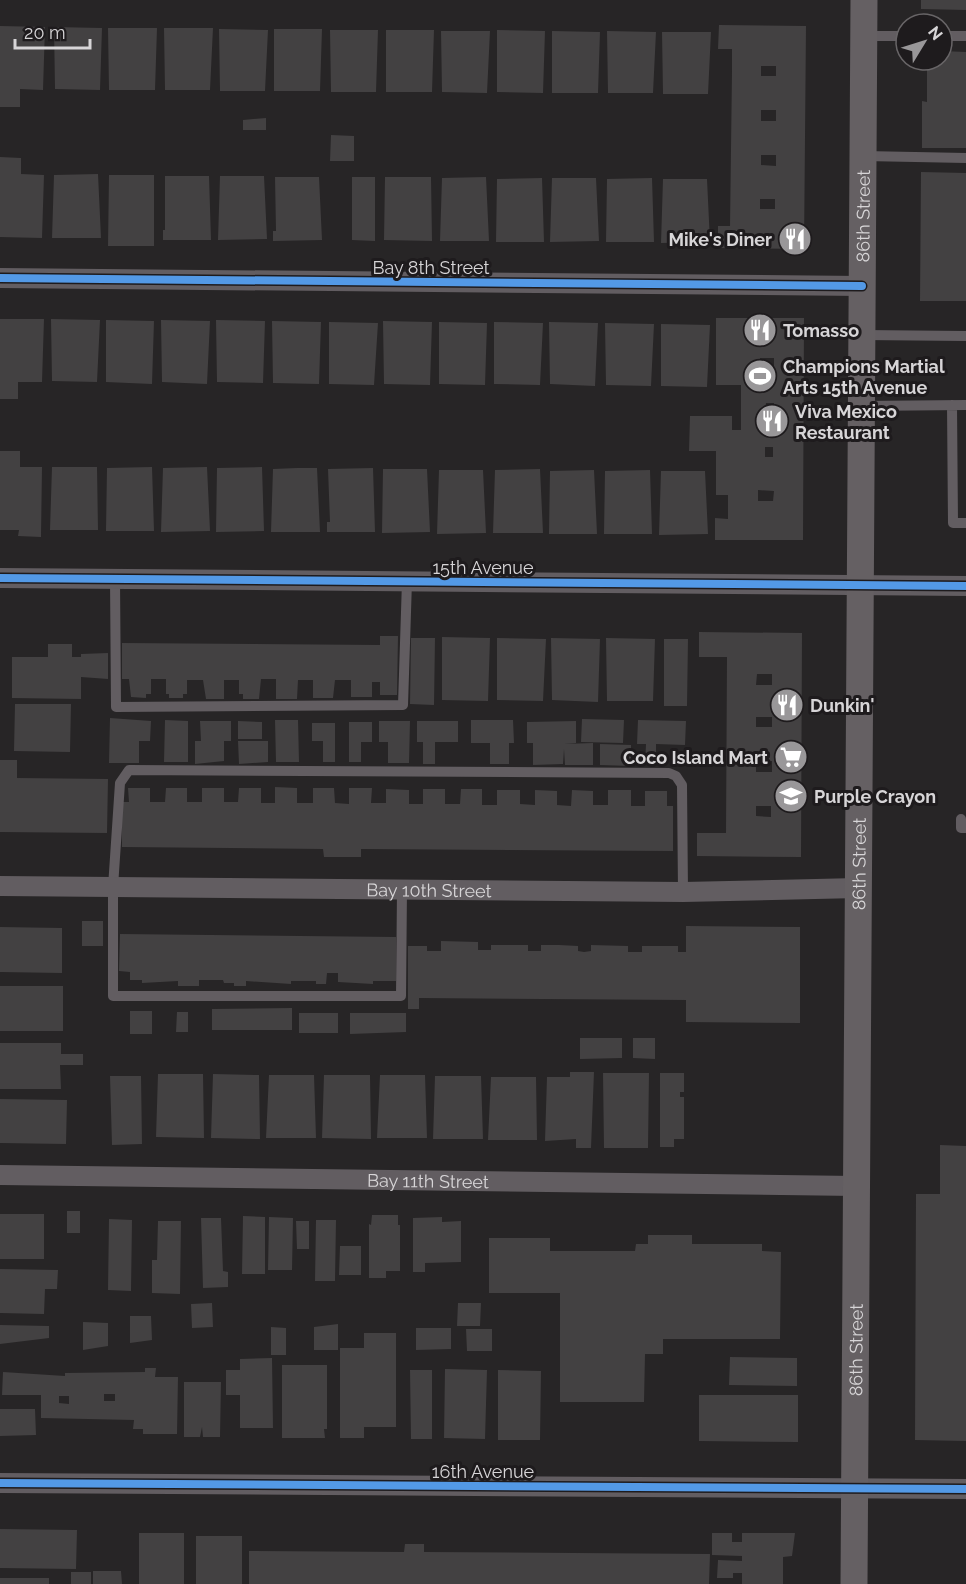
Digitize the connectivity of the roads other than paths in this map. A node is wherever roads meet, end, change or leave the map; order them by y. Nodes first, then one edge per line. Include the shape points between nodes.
1 (864, 0) edge
2 (864, 36) junction
3 (894, 36) edge
4 (863, 156) junction
5 (966, 158) edge
6 (0, 279) edge
7 (862, 286) junction
8 (862, 335) junction
9 (966, 336) edge
10 (952, 405) junction
11 (966, 405) edge
12 (861, 406) junction
13 (966, 523) edge
14 (0, 578) edge
15 (115, 579) junction
16 (407, 581) junction
17 (860, 585) junction
18 (966, 586) edge
19 (0, 886) edge
20 (113, 887) junction
21 (858, 888) junction
22 (402, 889) junction
23 (682, 892) junction
24 (0, 1175) edge
25 (856, 1186) junction
26 (0, 1482) edge
27 (854, 1488) junction
28 (966, 1489) edge
29 (854, 1584) edge

1 - 2 main road, 86th Street
2 - 3 lane
2 - 4 main road, 86th Street
4 - 5 lane
4 - 7 main road, 86th Street
6 - 7 street, Bay 8th Street
7 - 8 main road, 86th Street
8 - 9 lane
8 - 12 main road, 86th Street
10 - 11 lane
10 - 12 lane
10 - 13 lane via 953,523
12 - 17 main road, 86th Street
14 - 15 street, 15th Avenue
15 - 16 street, 15th Avenue
15 - 16 lane via 116,707 404,705
16 - 17 street, 15th Avenue
17 - 18 street, 15th Avenue
17 - 21 main road, 86th Street
19 - 20 street, Bay 10th Street
20 - 22 street, Bay 10th Street
20 - 22 lane via 113,996 401,996
20 - 23 lane via 120,783 129,770 662,772 676,776 682,785
21 - 23 street, Bay 10th Street
21 - 25 main road, 86th Street
22 - 23 street, Bay 10th Street
24 - 25 street, Bay 11th Street
25 - 27 main road, 86th Street
26 - 27 street, 16th Avenue
27 - 28 street, 16th Avenue
27 - 29 main road, 86th Street

